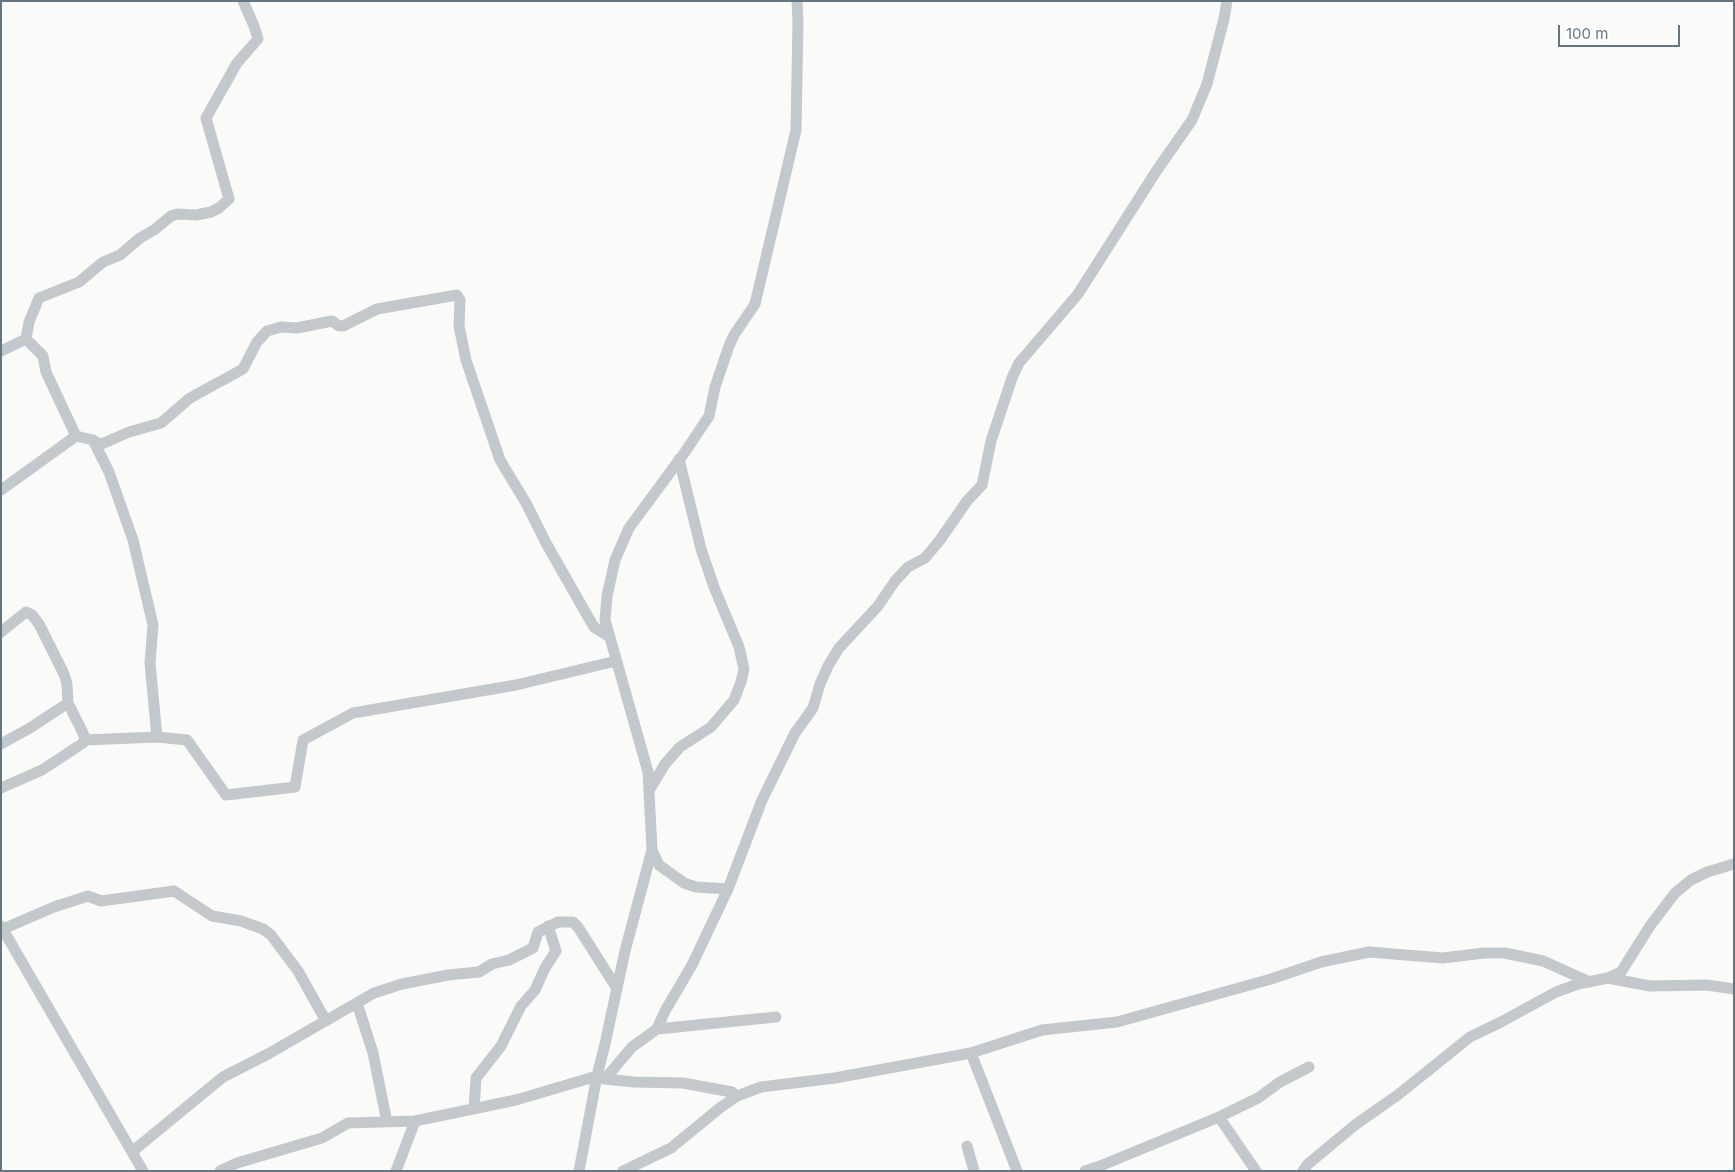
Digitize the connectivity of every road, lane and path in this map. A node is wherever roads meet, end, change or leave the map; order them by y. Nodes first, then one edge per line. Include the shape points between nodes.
1 (243, 1) edge
2 (796, 1) edge
3 (1227, 1) edge
4 (26, 339) junction
5 (1, 351) edge
6 (76, 436) junction
7 (93, 440) junction
8 (679, 460) junction
9 (1, 490) edge
10 (1, 632) edge
11 (610, 638) junction
12 (616, 661) junction
13 (68, 704) junction
14 (157, 737) junction
15 (85, 740) junction
16 (1, 744) edge
17 (1, 788) edge
18 (650, 789) junction
19 (652, 850) junction
20 (1734, 864) edge
21 (728, 889) junction
22 (548, 926) junction
23 (2, 927) edge
24 (538, 932) junction
25 (556, 951) junction
26 (1608, 978) junction
27 (1590, 982) junction
28 (616, 987) junction
29 (1734, 989) edge
30 (357, 1003) junction
31 (776, 1017) dead end
32 (326, 1021) junction
33 (657, 1029) junction
34 (971, 1053) junction
35 (1309, 1067) dead end
36 (601, 1077) junction
37 (737, 1096) junction
38 (474, 1109) junction
39 (1219, 1117) junction
40 (415, 1121) junction
41 (387, 1122) junction
42 (967, 1146) dead end
43 (133, 1152) junction
44 (143, 1171) edge
45 (220, 1171) edge
46 (396, 1171) edge
47 (579, 1171) edge
48 (623, 1171) edge
49 (974, 1171) edge
50 (1017, 1171) edge
51 (1085, 1171) edge
52 (1256, 1171) edge
53 (1302, 1171) edge

1 - 4 street via 258,39 237,63 206,118 229,199 211,212 171,216 79,282 39,298
2 - 8 street via 796,130 761,283 755,304 729,346 709,416
3 - 21 street via 1207,84 1192,120 1078,294 1019,363 991,441 982,485 925,558 908,567 895,581 878,606 839,648 828,666 813,708 796,733 762,800
4 - 5 street
4 - 6 street via 43,356 46,372
6 - 7 street
6 - 9 street
7 - 11 street via 104,443 161,423 190,398 243,369 257,342 268,332 281,327 297,328 332,321 343,326 377,309 457,295 466,360 500,460 586,615 594,627
7 - 14 street via 109,472 132,540 153,625 150,663
8 - 11 street via 629,528 615,560 604,612
8 - 18 street via 701,549 739,647 744,669 734,700 711,727 680,747
10 - 13 street via 26,612 32,614 64,674
11 - 12 street
12 - 14 street via 516,684 353,713 303,740 295,787 226,795 187,740
12 - 18 street
13 - 15 street
13 - 16 street
14 - 15 street
15 - 17 street via 42,770
18 - 19 street
19 - 21 street via 658,865 684,883
19 - 28 street
20 - 26 street via 1707,872 1675,893 1650,926 1624,970
21 - 33 street
22 - 24 street
22 - 25 street
22 - 28 street via 573,922
23 - 32 street via 88,896 100,901 174,891 212,916 241,921 271,935 298,971
23 - 43 street
24 - 25 street
24 - 30 street via 533,948 479,972 402,984 374,993
25 - 38 street via 535,990 521,1006 501,1046 476,1078
26 - 27 street
26 - 29 street via 1650,986 1707,984
27 - 34 street via 1543,961 1505,952 1443,958 1369,952 1314,964 1117,1022 1042,1030
27 - 53 street via 1556,992 1470,1037
28 - 36 street
30 - 32 street
30 - 41 street via 373,1053
31 - 33 street
32 - 43 street via 224,1077
33 - 36 street via 632,1047
34 - 37 street via 834,1078 761,1087
34 - 50 street
35 - 39 street
36 - 37 street via 683,1084 732,1092
36 - 38 street
36 - 47 street
37 - 48 street via 671,1148
38 - 40 street
39 - 51 street
39 - 52 street
40 - 41 street
40 - 46 street
41 - 45 street via 348,1123 322,1138
42 - 49 street
43 - 44 street

